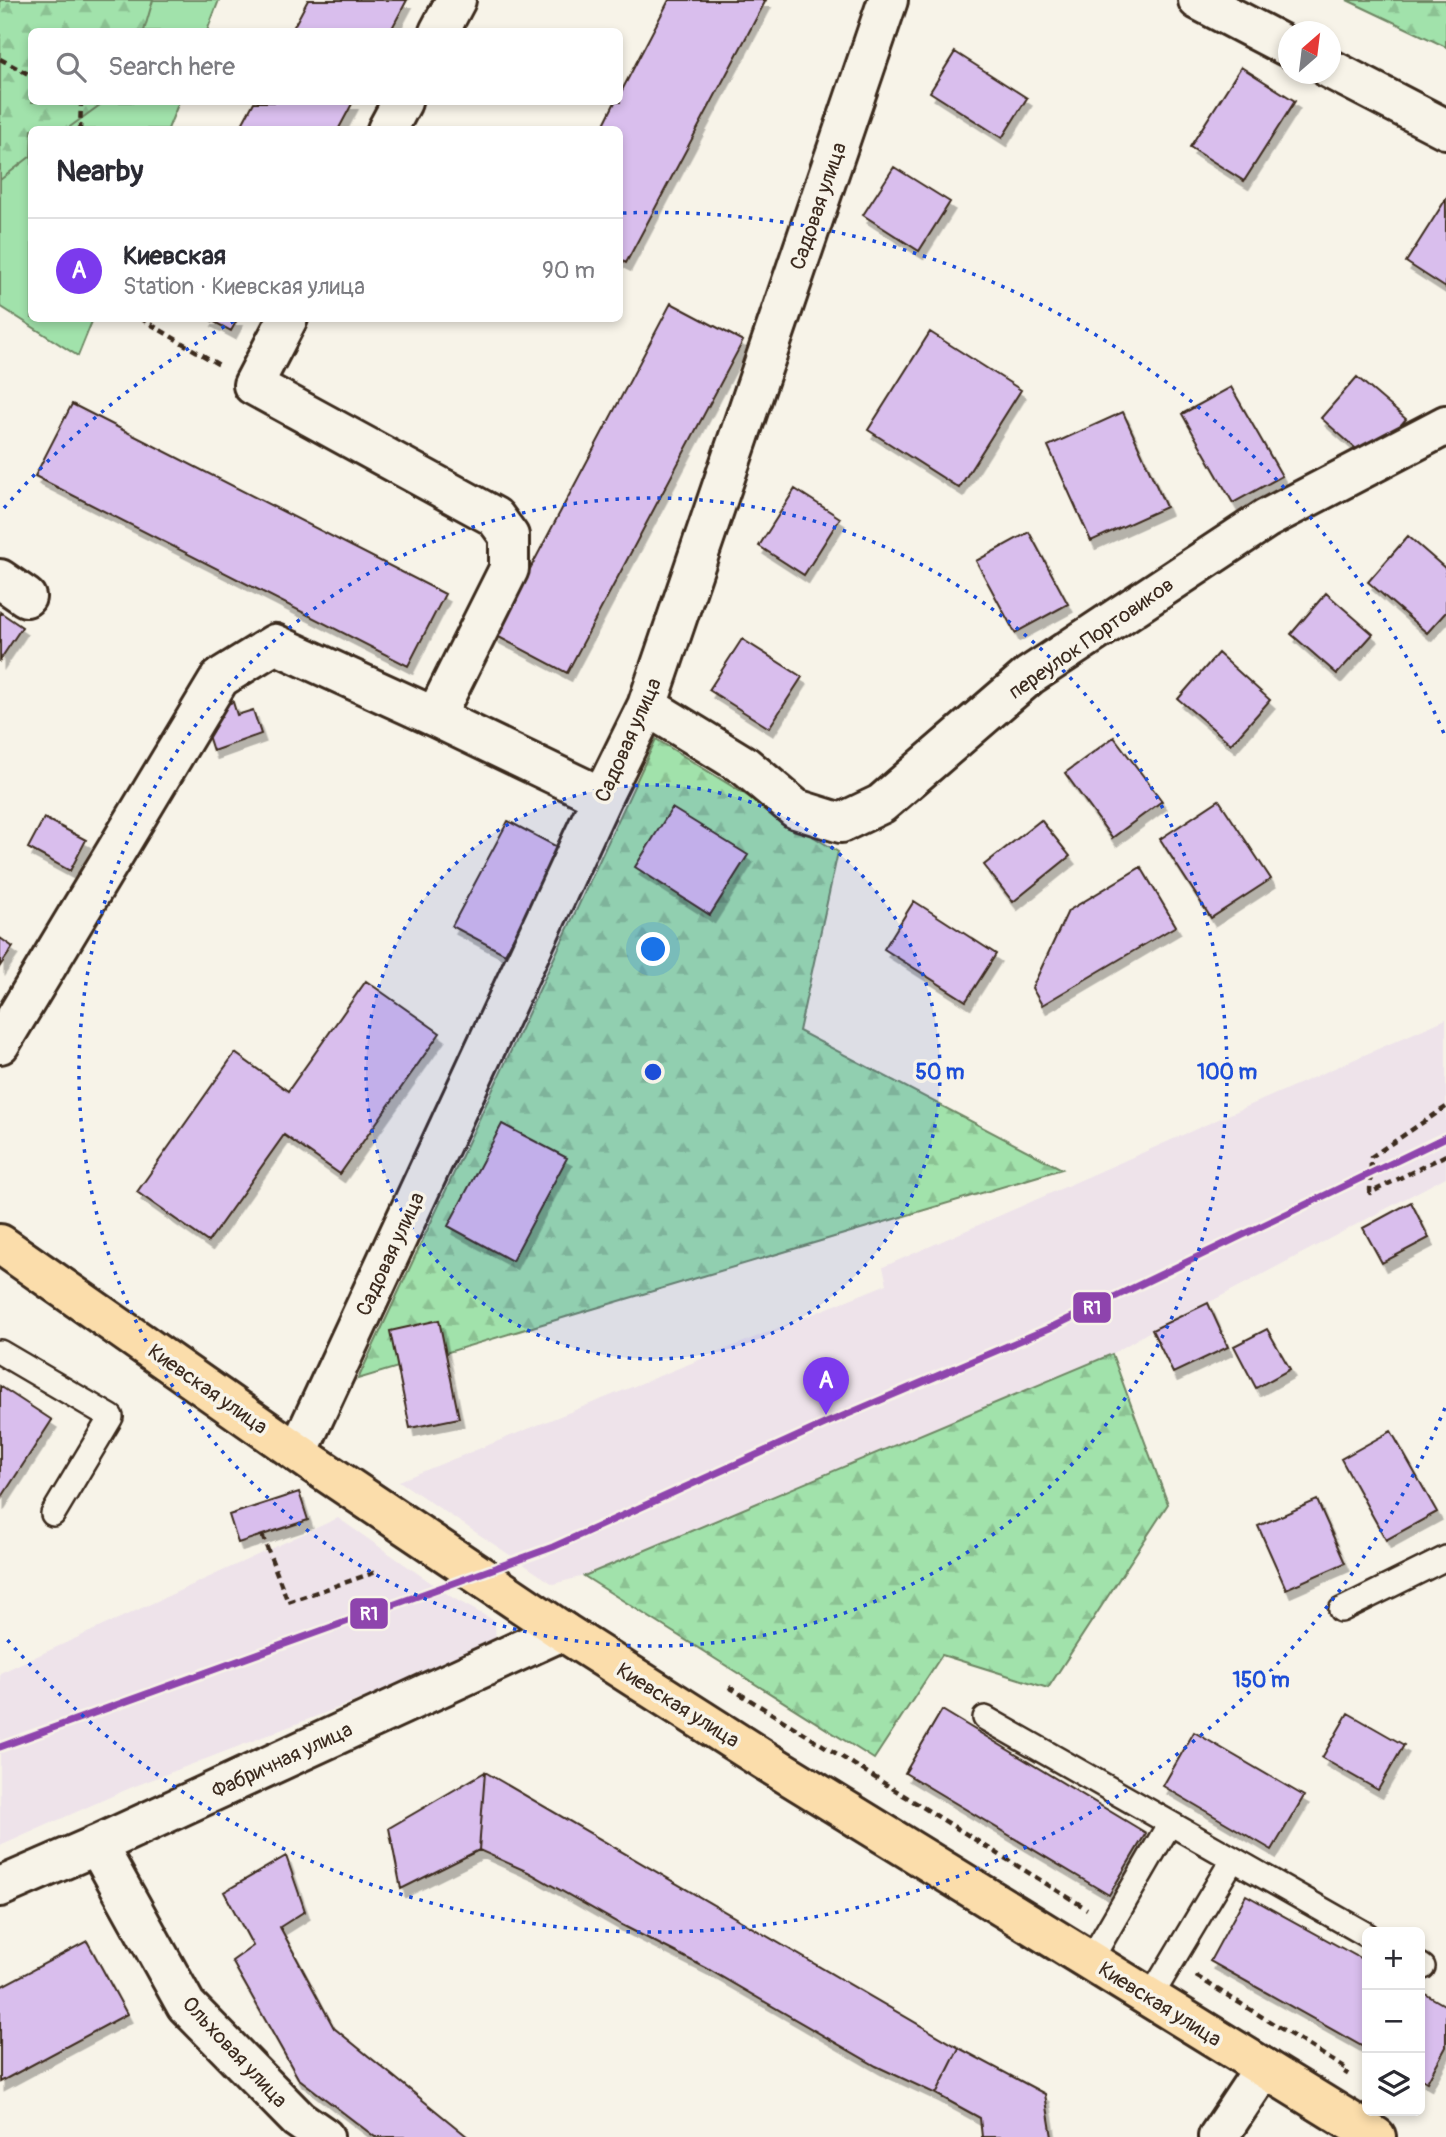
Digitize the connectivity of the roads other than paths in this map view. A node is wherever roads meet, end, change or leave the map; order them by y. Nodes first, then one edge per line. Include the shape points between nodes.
1 (456, 0) edge
2 (888, 0) edge
3 (1198, 0) edge
4 (441, 28) edge
5 (1278, 41) edge
6 (1341, 74) edge
7 (400, 105) edge
8 (389, 126) edge
9 (1446, 129) edge
10 (286, 322) edge
11 (1446, 425) edge
12 (647, 706) junction
13 (435, 717) junction
14 (602, 797) junction
15 (0, 1044) edge
16 (0, 1244) edge
17 (0, 1352) edge
18 (306, 1458) junction
19 (53, 1514) dead end
20 (1446, 1558) edge
21 (1341, 1610) dead end
22 (562, 1631) junction
23 (985, 1718) dead end
24 (1170, 1823) junction
25 (97, 1845) junction
26 (1233, 1859) junction
27 (0, 1887) edge
28 (1362, 1932) edge
29 (1090, 1961) junction
30 (1150, 1998) junction
31 (1264, 2068) junction
32 (324, 2137) edge
33 (1218, 2137) edge
34 (1376, 2137) edge

1 - 4 street
2 - 12 street, Садовая улица
3 - 5 street
6 - 9 street
7 - 8 street
10 - 13 street via 253,385 495,517 509,536 509,569
11 - 12 street, переулок Портовиков via 1266,519 1029,676 881,804 842,823 796,809 745,766
12 - 14 street, Садовая улица
13 - 14 street
13 - 15 street via 275,644 220,678
14 - 18 street, Садовая улица
16 - 18 main road, Киевская улица
17 - 19 lane via 111,1417
18 - 22 main road, Киевская улица
20 - 21 lane
22 - 25 street, Фабричная улица
22 - 29 main road, Киевская улица
23 - 24 lane
24 - 26 lane
24 - 29 lane
25 - 27 street, Фабричная улица
25 - 32 street, Ольховая улица via 186,2006 298,2119
26 - 28 lane
26 - 30 lane
29 - 30 main road, Киевская улица
30 - 31 main road, Киевская улица
31 - 33 street
31 - 34 main road, Киевская улица

